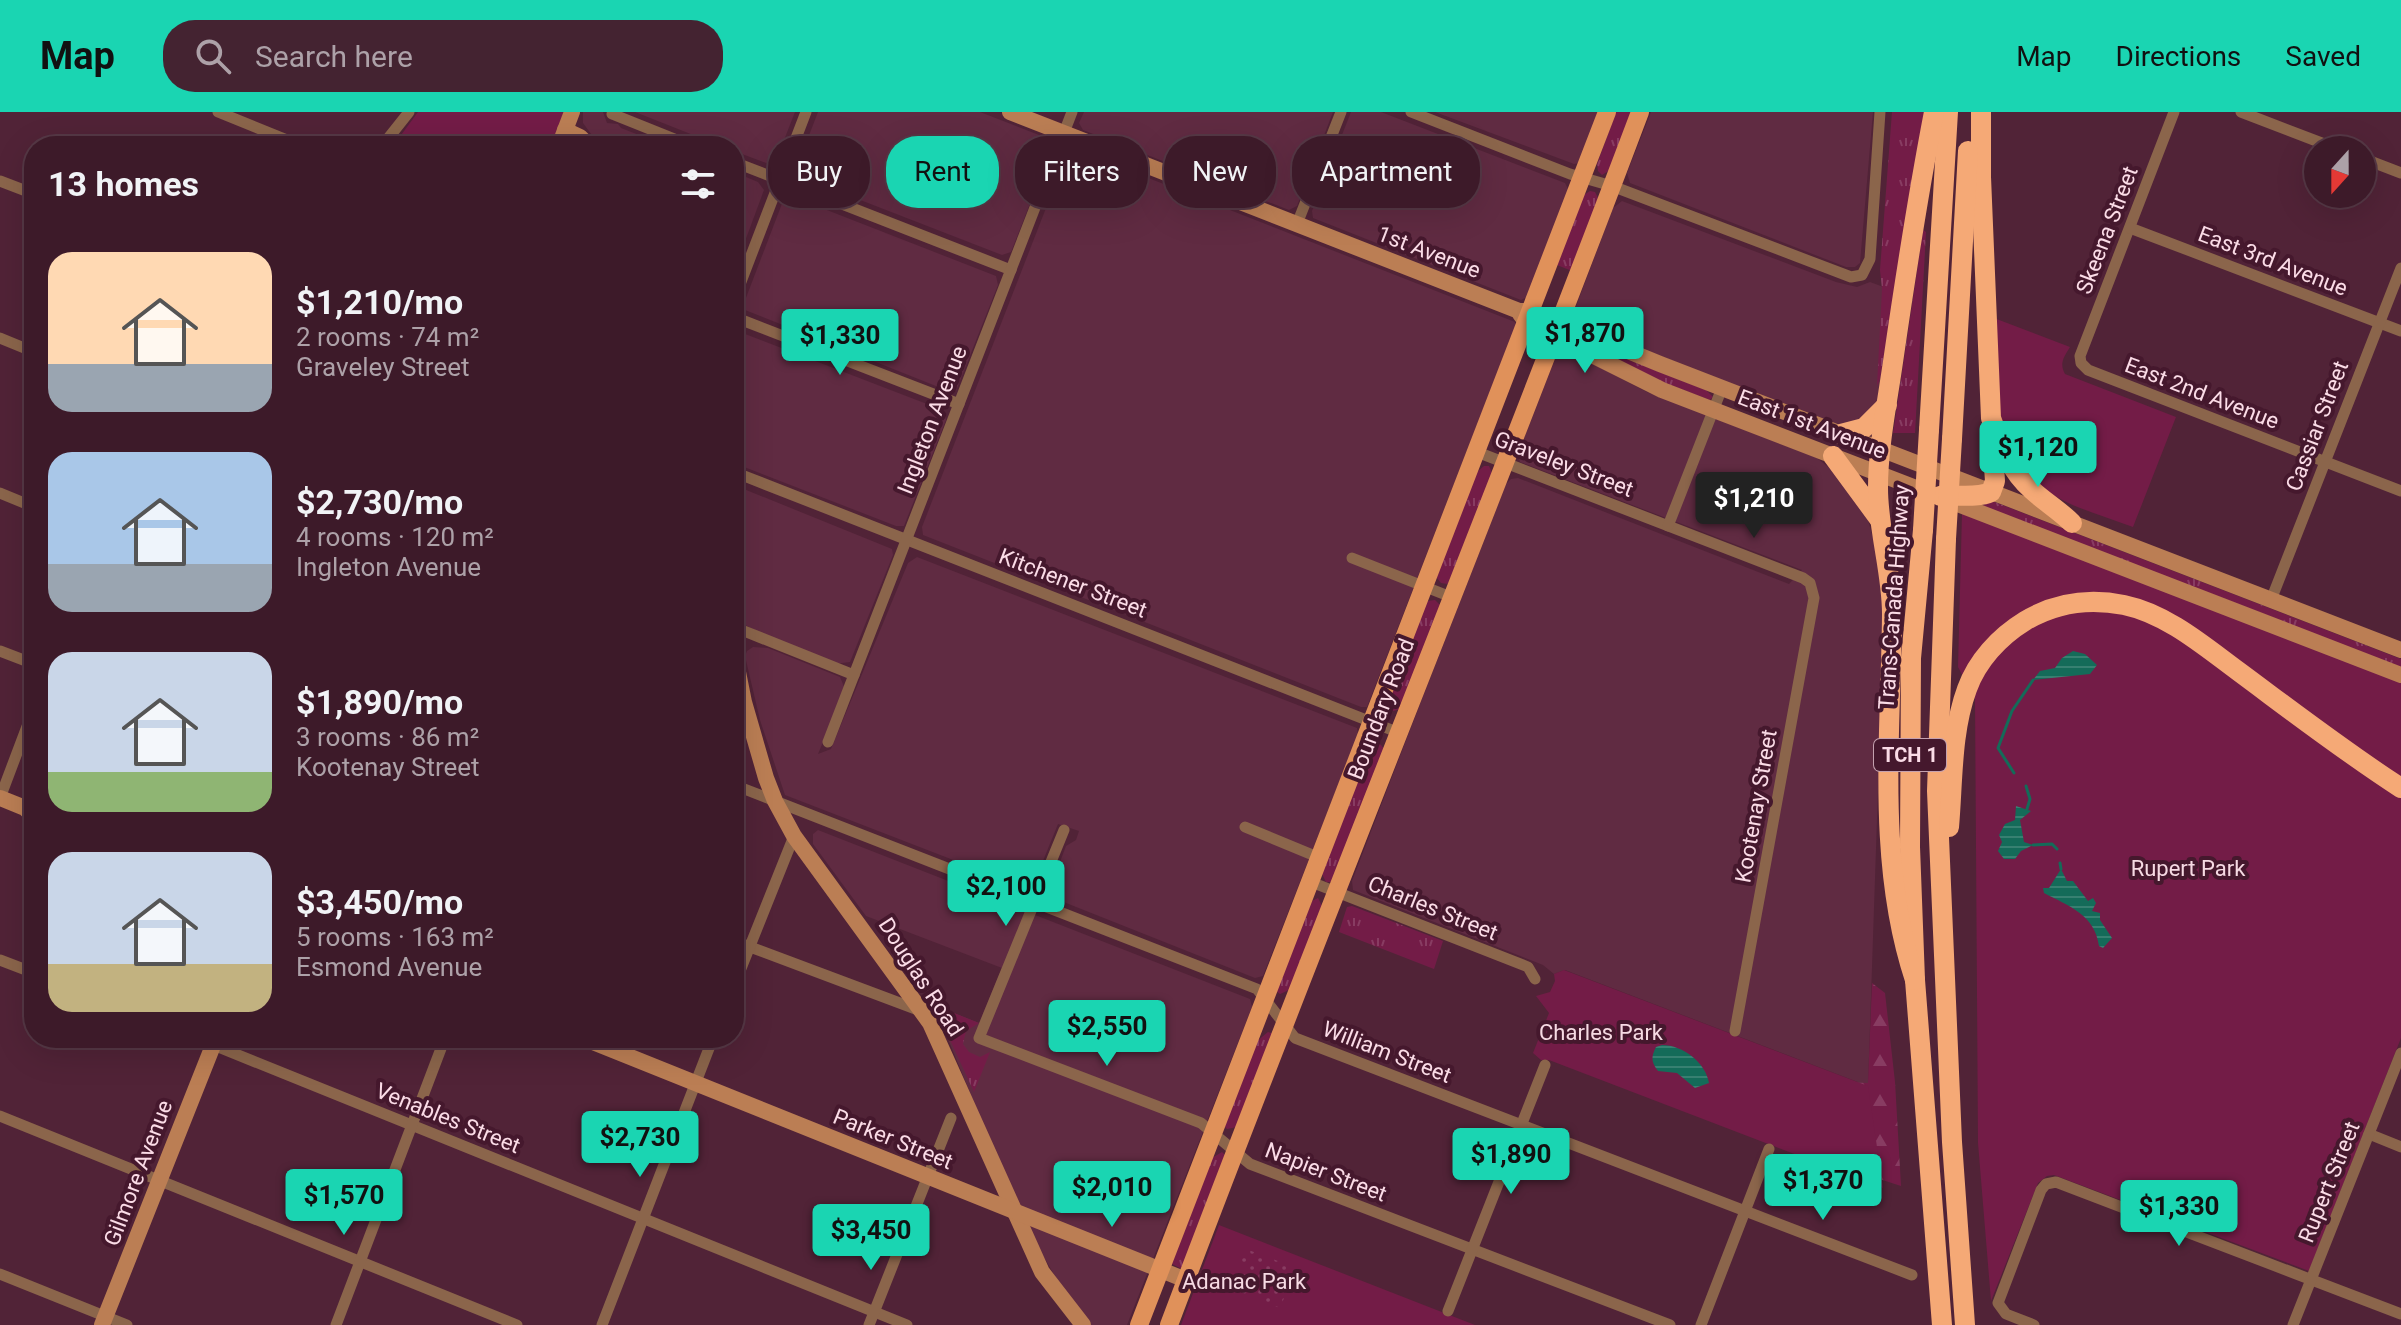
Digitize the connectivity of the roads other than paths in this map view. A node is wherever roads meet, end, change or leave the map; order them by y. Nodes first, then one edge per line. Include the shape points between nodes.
1 (218, 112) edge
2 (409, 112) edge
3 (572, 112) edge
4 (806, 112) edge
5 (1010, 112) edge
6 (1072, 112) edge
7 (1341, 112) edge
8 (1411, 112) edge
9 (1607, 112) edge
10 (1640, 112) edge
11 (1880, 112) edge
12 (1934, 112) edge
13 (1948, 112) edge
14 (1971, 112) edge
15 (1981, 112) edge
16 (2174, 112) edge
17 (2241, 112) edge
18 (612, 114) edge
19 (1065, 134) junction
20 (277, 136) edge
21 (390, 136) edge
22 (563, 136) edge
23 (667, 136) edge
24 (797, 136) edge
25 (2304, 136) edge
26 (2376, 163) edge
27 (744, 166) edge
28 (2401, 173) edge
29 (768, 175) edge
30 (1582, 178) junction
31 (0, 181) edge
32 (1612, 186) junction
33 (24, 190) edge
34 (769, 208) edge
35 (852, 208) edge
36 (1297, 224) junction
37 (2130, 228) junction
38 (2401, 268) edge
39 (1011, 270) junction
40 (744, 274) edge
41 (1525, 315) junction
42 (744, 321) edge
43 (2379, 323) junction
44 (1557, 330) junction
45 (2401, 331) edge
46 (0, 338) edge
47 (24, 348) edge
48 (2081, 363) joint
49 (1722, 388) junction
50 (959, 404) junction
51 (1887, 405) junction
52 (1713, 409) junction
53 (1991, 418) junction
54 (1841, 434) junction
55 (1881, 450) junction
56 (1477, 452) junction
57 (1833, 456) junction
58 (1504, 462) junction
59 (2325, 462) junction
60 (1879, 473) junction
61 (744, 476) edge
62 (2401, 491) edge
63 (1991, 492) junction
64 (0, 493) edge
65 (1940, 496) junction
66 (24, 503) edge
67 (1880, 520) junction
68 (2072, 523) junction
69 (1668, 526) junction
70 (907, 540) junction
71 (1352, 558) dead end
72 (1424, 586) junction
73 (1812, 587) joint
74 (1451, 597) junction
75 (2271, 600) junction
76 (744, 631) edge
77 (2401, 650) edge
78 (0, 651) edge
79 (24, 660) edge
80 (854, 675) junction
81 (2401, 675) edge
82 (744, 702) edge
83 (1372, 723) junction
84 (1397, 732) junction
85 (24, 734) edge
86 (828, 742) dead end
87 (2401, 788) edge
88 (744, 789) edge
89 (0, 798) edge
90 (775, 801) junction
91 (24, 808) edge
92 (0, 810) edge
93 (24, 818) edge
94 (1245, 827) dead end
95 (1064, 830) dead end
96 (794, 836) junction
97 (1320, 858) junction
98 (1311, 882) junction
99 (1336, 891) junction
100 (1035, 901) junction
101 (1944, 935) junction
102 (744, 945) edge
103 (749, 947) junction
104 (0, 960) edge
105 (744, 960) edge
106 (24, 969) edge
107 (1535, 979) dead end
108 (1915, 980) junction
109 (1265, 1000) junction
110 (923, 1012) junction
111 (1285, 1027) junction
112 (1735, 1031) dead end
113 (211, 1048) edge
114 (230, 1048) edge
115 (441, 1048) edge
116 (608, 1048) edge
117 (709, 1048) edge
118 (2401, 1053) edge
119 (1545, 1065) dead end
120 (695, 1083) junction
121 (0, 1116) edge
122 (951, 1118) dead end
123 (412, 1125) junction
124 (1520, 1125) junction
125 (1214, 1134) junction
126 (2369, 1134) junction
127 (2401, 1147) edge
128 (1769, 1149) dead end
129 (1235, 1153) junction
130 (929, 1177) junction
131 (1000, 1177) junction
132 (158, 1179) junction
133 (985, 1200) junction
134 (1013, 1211) junction
135 (1745, 1212) junction
136 (643, 1220) junction
137 (1049, 1226) junction
138 (1030, 1248) junction
139 (1472, 1249) junction
140 (360, 1262) junction
141 (1160, 1270) junction
142 (0, 1274) edge
143 (1912, 1275) dead end
144 (2311, 1279) junction
145 (1186, 1280) junction
146 (1448, 1311) dead end
147 (874, 1312) junction
148 (2401, 1314) edge
149 (104, 1321) edge
150 (127, 1325) edge
151 (336, 1325) edge
152 (517, 1325) edge
153 (602, 1325) edge
154 (869, 1325) edge
155 (907, 1325) edge
156 (1083, 1325) edge
157 (1139, 1325) edge
158 (1169, 1325) edge
159 (1670, 1325) edge
160 (1701, 1325) edge
161 (1942, 1325) edge
162 (1965, 1325) edge
163 (2034, 1325) edge
164 (2293, 1325) edge

1 - 20 street
2 - 21 street
3 - 22 street
4 - 24 street
5 - 19 street, 1st Avenue
6 - 19 street, Ingleton Avenue
7 - 36 street
8 - 30 street
9 - 30 main road, Boundary Road
10 - 32 main road, Boundary Road
11 - 32 street via 1871,254 1865,272 1857,277
12 - 51 highway
13 - 108 highway, Trans-Canada Highway / TCH 1, bridge via 1911,658
14 - 101 highway, TCH 1, bridge via 1937,791
15 - 53 highway
16 - 37 street, Skeena Street
17 - 25 street
18 - 23 street
19 - 36 street, 1st Avenue
19 - 39 street, Ingleton Avenue
26 - 28 street
27 - 29 street
30 - 32 street
30 - 41 main road, Boundary Road
31 - 33 street
32 - 44 main road, Boundary Road
34 - 40 street
35 - 39 street
36 - 41 street, 1st Avenue
37 - 43 street, East 3rd Avenue
37 - 48 street, Skeena Street
38 - 43 street, Cassiar Street
39 - 50 street, Ingleton Avenue
41 - 44 street, East 1st Avenue
41 - 56 main road, Boundary Road
42 - 50 street
43 - 45 street, East 3rd Avenue
43 - 59 street, Cassiar Street
44 - 49 street, East 1st Avenue
44 - 52 street, East 1st Avenue via 1623,373
44 - 58 main road, Boundary Road
46 - 47 street
48 - 59 street, East 2nd Avenue
49 - 52 street
49 - 54 street, East 1st Avenue
50 - 70 street, Ingleton Avenue
51 - 54 highway via 1864,428
51 - 55 highway
52 - 57 street, East 1st Avenue
52 - 69 street
53 - 63 highway
53 - 68 highway via 2013,468
54 - 55 street, East 1st Avenue
55 - 60 highway
55 - 63 street, East 1st Avenue
56 - 58 street, Graveley Street
56 - 72 main road, Boundary Road
57 - 60 street, East 1st Avenue
57 - 67 highway
58 - 69 street, Graveley Street
58 - 74 main road, Boundary Road
59 - 62 street, East 2nd Avenue
59 - 75 street, Cassiar Street
60 - 65 street, East 1st Avenue
60 - 67 highway
61 - 70 street, Kitchener Street
63 - 65 highway
63 - 68 street, East 1st Avenue
64 - 66 street
65 - 81 street, East 1st Avenue
67 - 108 highway via 1892,612 1892,865 1903,945
68 - 75 street, East 1st Avenue
69 - 73 street, Graveley Street via 1803,578
70 - 80 street, Ingleton Avenue
70 - 83 street, Kitchener Street
71 - 72 street
72 - 74 street
72 - 83 main road, Boundary Road
73 - 112 street, Kootenay Street
74 - 84 main road, Boundary Road
75 - 77 street, East 1st Avenue
76 - 80 street
78 - 79 street
80 - 86 street, Ingleton Avenue
82 - 90 street, Douglas Road
83 - 84 street, Kitchener Street
83 - 97 main road, Boundary Road
84 - 99 main road, Boundary Road
85 - 89 street
87 - 101 highway via 2169,623 2125,605 2091,601 2051,608 1998,641 1967,689 1954,760
88 - 90 street, William Street
89 - 91 street
90 - 96 street, Douglas Road
90 - 100 street, William Street
92 - 93 street
94 - 97 street
95 - 100 street
96 - 103 street
96 - 110 street, Douglas Road
97 - 98 main road, Boundary Road
98 - 99 street, Charles Street
98 - 109 main road, Boundary Road
99 - 107 street, Charles Street via 1528,967
99 - 111 main road, Boundary Road
100 - 109 street, William Street via 1257,989
100 - 125 street, Napier Street via 979,1038 1201,1123
101 - 162 highway, TCH 1
102 - 103 street
103 - 105 street
103 - 110 street
104 - 106 street
108 - 161 highway, Trans-Canada Highway / TCH 1
109 - 111 street, William Street
109 - 125 main road, Boundary Road
110 - 131 street, Douglas Road
111 - 124 street, William Street via 1295,1038
111 - 129 main road, Boundary Road
113 - 132 street, Gilmore Avenue
114 - 123 street, Venables Street
115 - 123 street
116 - 120 street, Parker Street
117 - 120 street
118 - 126 street, Rupert Street
119 - 124 street
120 - 130 street, Parker Street
120 - 136 street
121 - 132 street
122 - 130 street
123 - 136 street, Venables Street
123 - 140 street
124 - 135 street, William Street
124 - 139 street
125 - 129 street, Napier Street
125 - 141 main road, Boundary Road
126 - 127 street
126 - 144 street, Rupert Street
128 - 135 street
129 - 139 street, Napier Street via 1250,1164
129 - 145 main road, Boundary Road
130 - 133 street, Parker Street
130 - 147 street
131 - 133 street
131 - 134 street, Douglas Road
132 - 140 street
132 - 149 street, Gilmore Avenue
133 - 134 street, Parker Street
134 - 137 street, Parker Street
134 - 138 street, Douglas Road
135 - 143 street, William Street
135 - 160 street
136 - 147 street, Venables Street
136 - 153 street
137 - 138 street
137 - 141 street, Parker Street
138 - 156 street, Douglas Road
139 - 146 street
139 - 159 street, Napier Street
140 - 151 street
140 - 152 street
141 - 145 street, Parker Street
141 - 157 main road, Boundary Road
142 - 149 street
144 - 148 street
144 - 163 street via 2056,1182 2046,1184 1999,1299 2006,1314
144 - 164 street, Rupert Street
145 - 158 main road, Boundary Road
147 - 154 street
147 - 155 street, Venables Street
149 - 150 street

